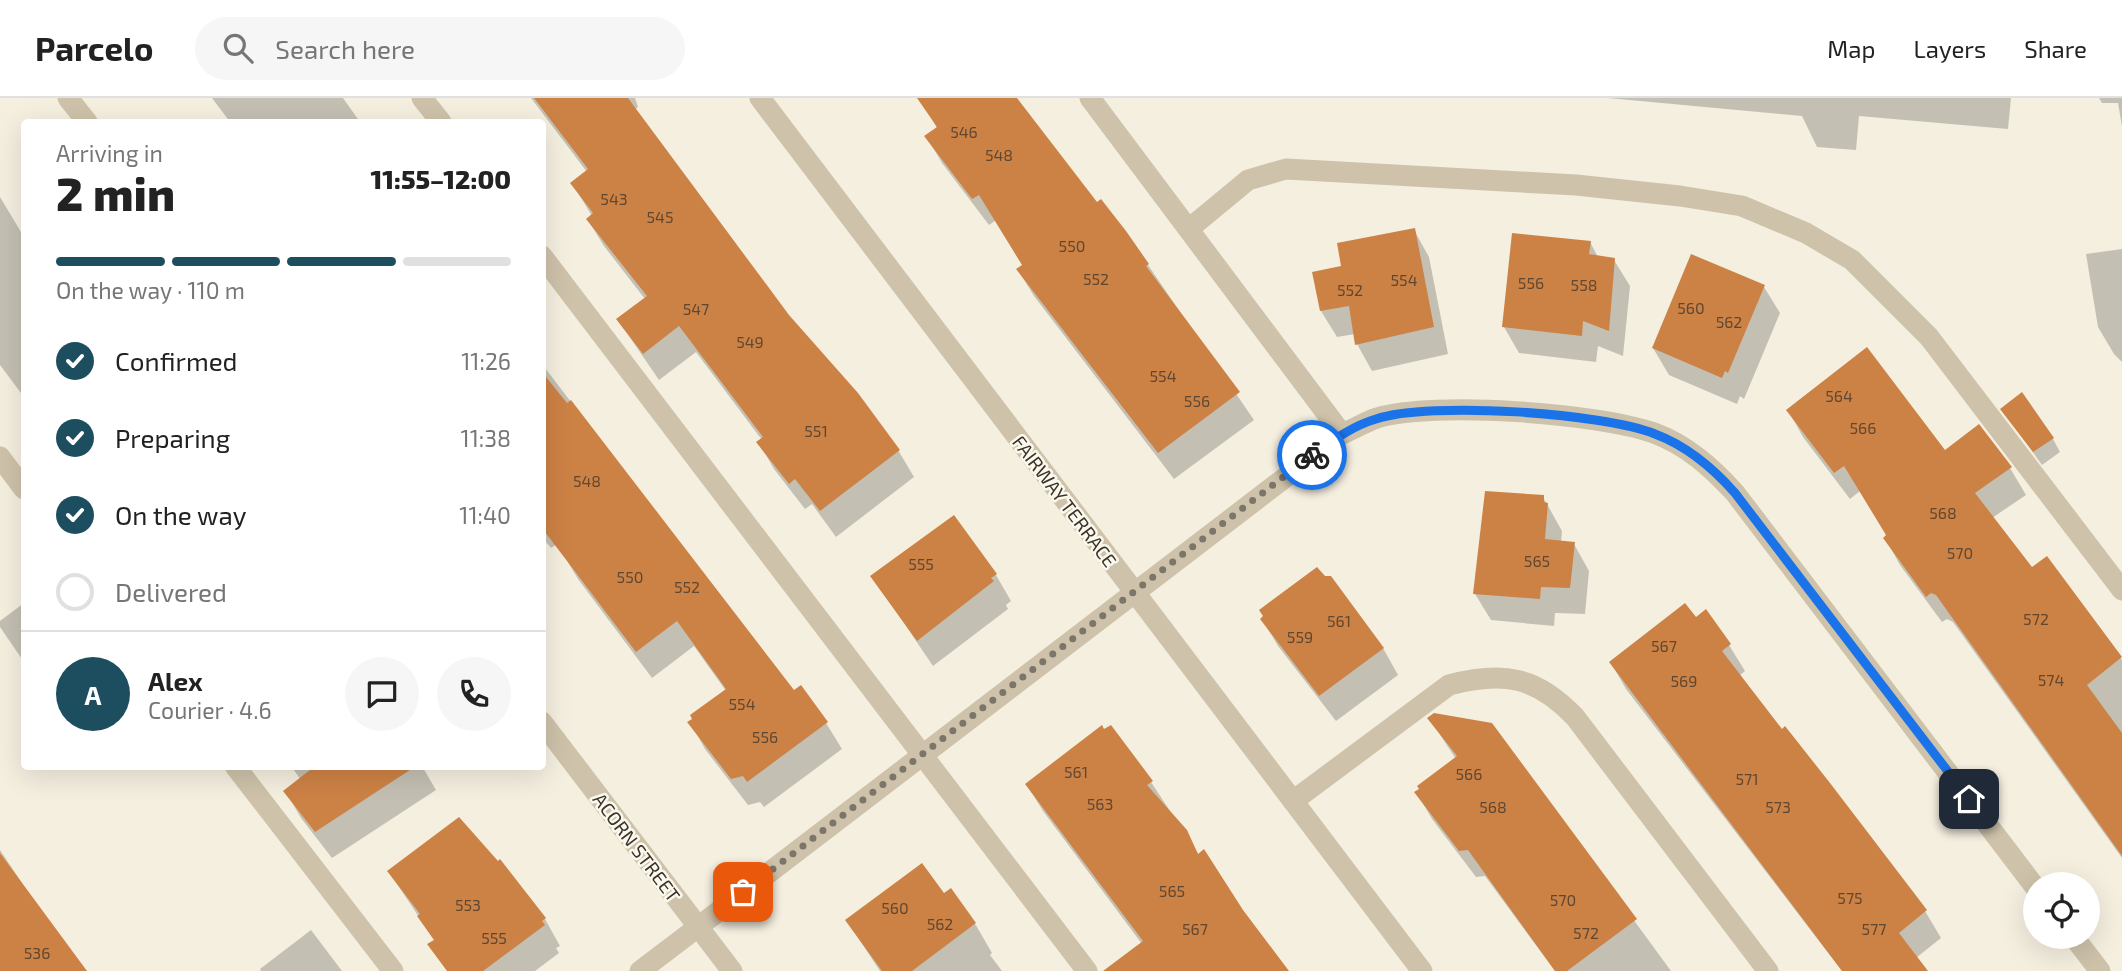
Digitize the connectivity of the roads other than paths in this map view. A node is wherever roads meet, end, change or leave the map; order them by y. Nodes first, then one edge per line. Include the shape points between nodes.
1 (68, 98) edge
2 (422, 98) edge
3 (760, 98) edge
4 (1090, 98) edge
5 (85, 119) edge
6 (439, 119) edge
7 (1190, 228) junction
8 (546, 262) edge
9 (1342, 433) junction
10 (0, 457) edge
11 (21, 485) edge
12 (2122, 590) edge
13 (1134, 592) junction
14 (546, 727) edge
15 (922, 756) junction
16 (238, 770) edge
17 (1293, 801) junction
18 (2024, 872) edge
19 (698, 927) junction
20 (2083, 949) edge
21 (393, 971) edge
22 (640, 971) edge
23 (732, 971) edge
24 (1087, 971) edge
25 (1422, 971) edge
26 (1769, 971) edge
27 (2099, 971) edge

1 - 5 street
2 - 6 street
3 - 13 street, FAIRWAY TERRACE
4 - 7 street
7 - 9 street
7 - 12 street via 1248,180 1286,169 1576,185 1680,196 1742,206 1771,216 1852,260 1929,337
8 - 15 street
9 - 13 street
9 - 18 street via 1377,418 1444,410 1622,424 1687,450 1735,493
10 - 11 street
13 - 15 street
13 - 17 street, FAIRWAY TERRACE
14 - 19 street, ACORN STREET
15 - 19 street
15 - 24 street
16 - 21 street
17 - 25 street, FAIRWAY TERRACE
17 - 26 street via 1449,685 1502,676 1532,683 1557,698 1575,717
19 - 22 street
19 - 23 street, ACORN STREET
20 - 27 street

